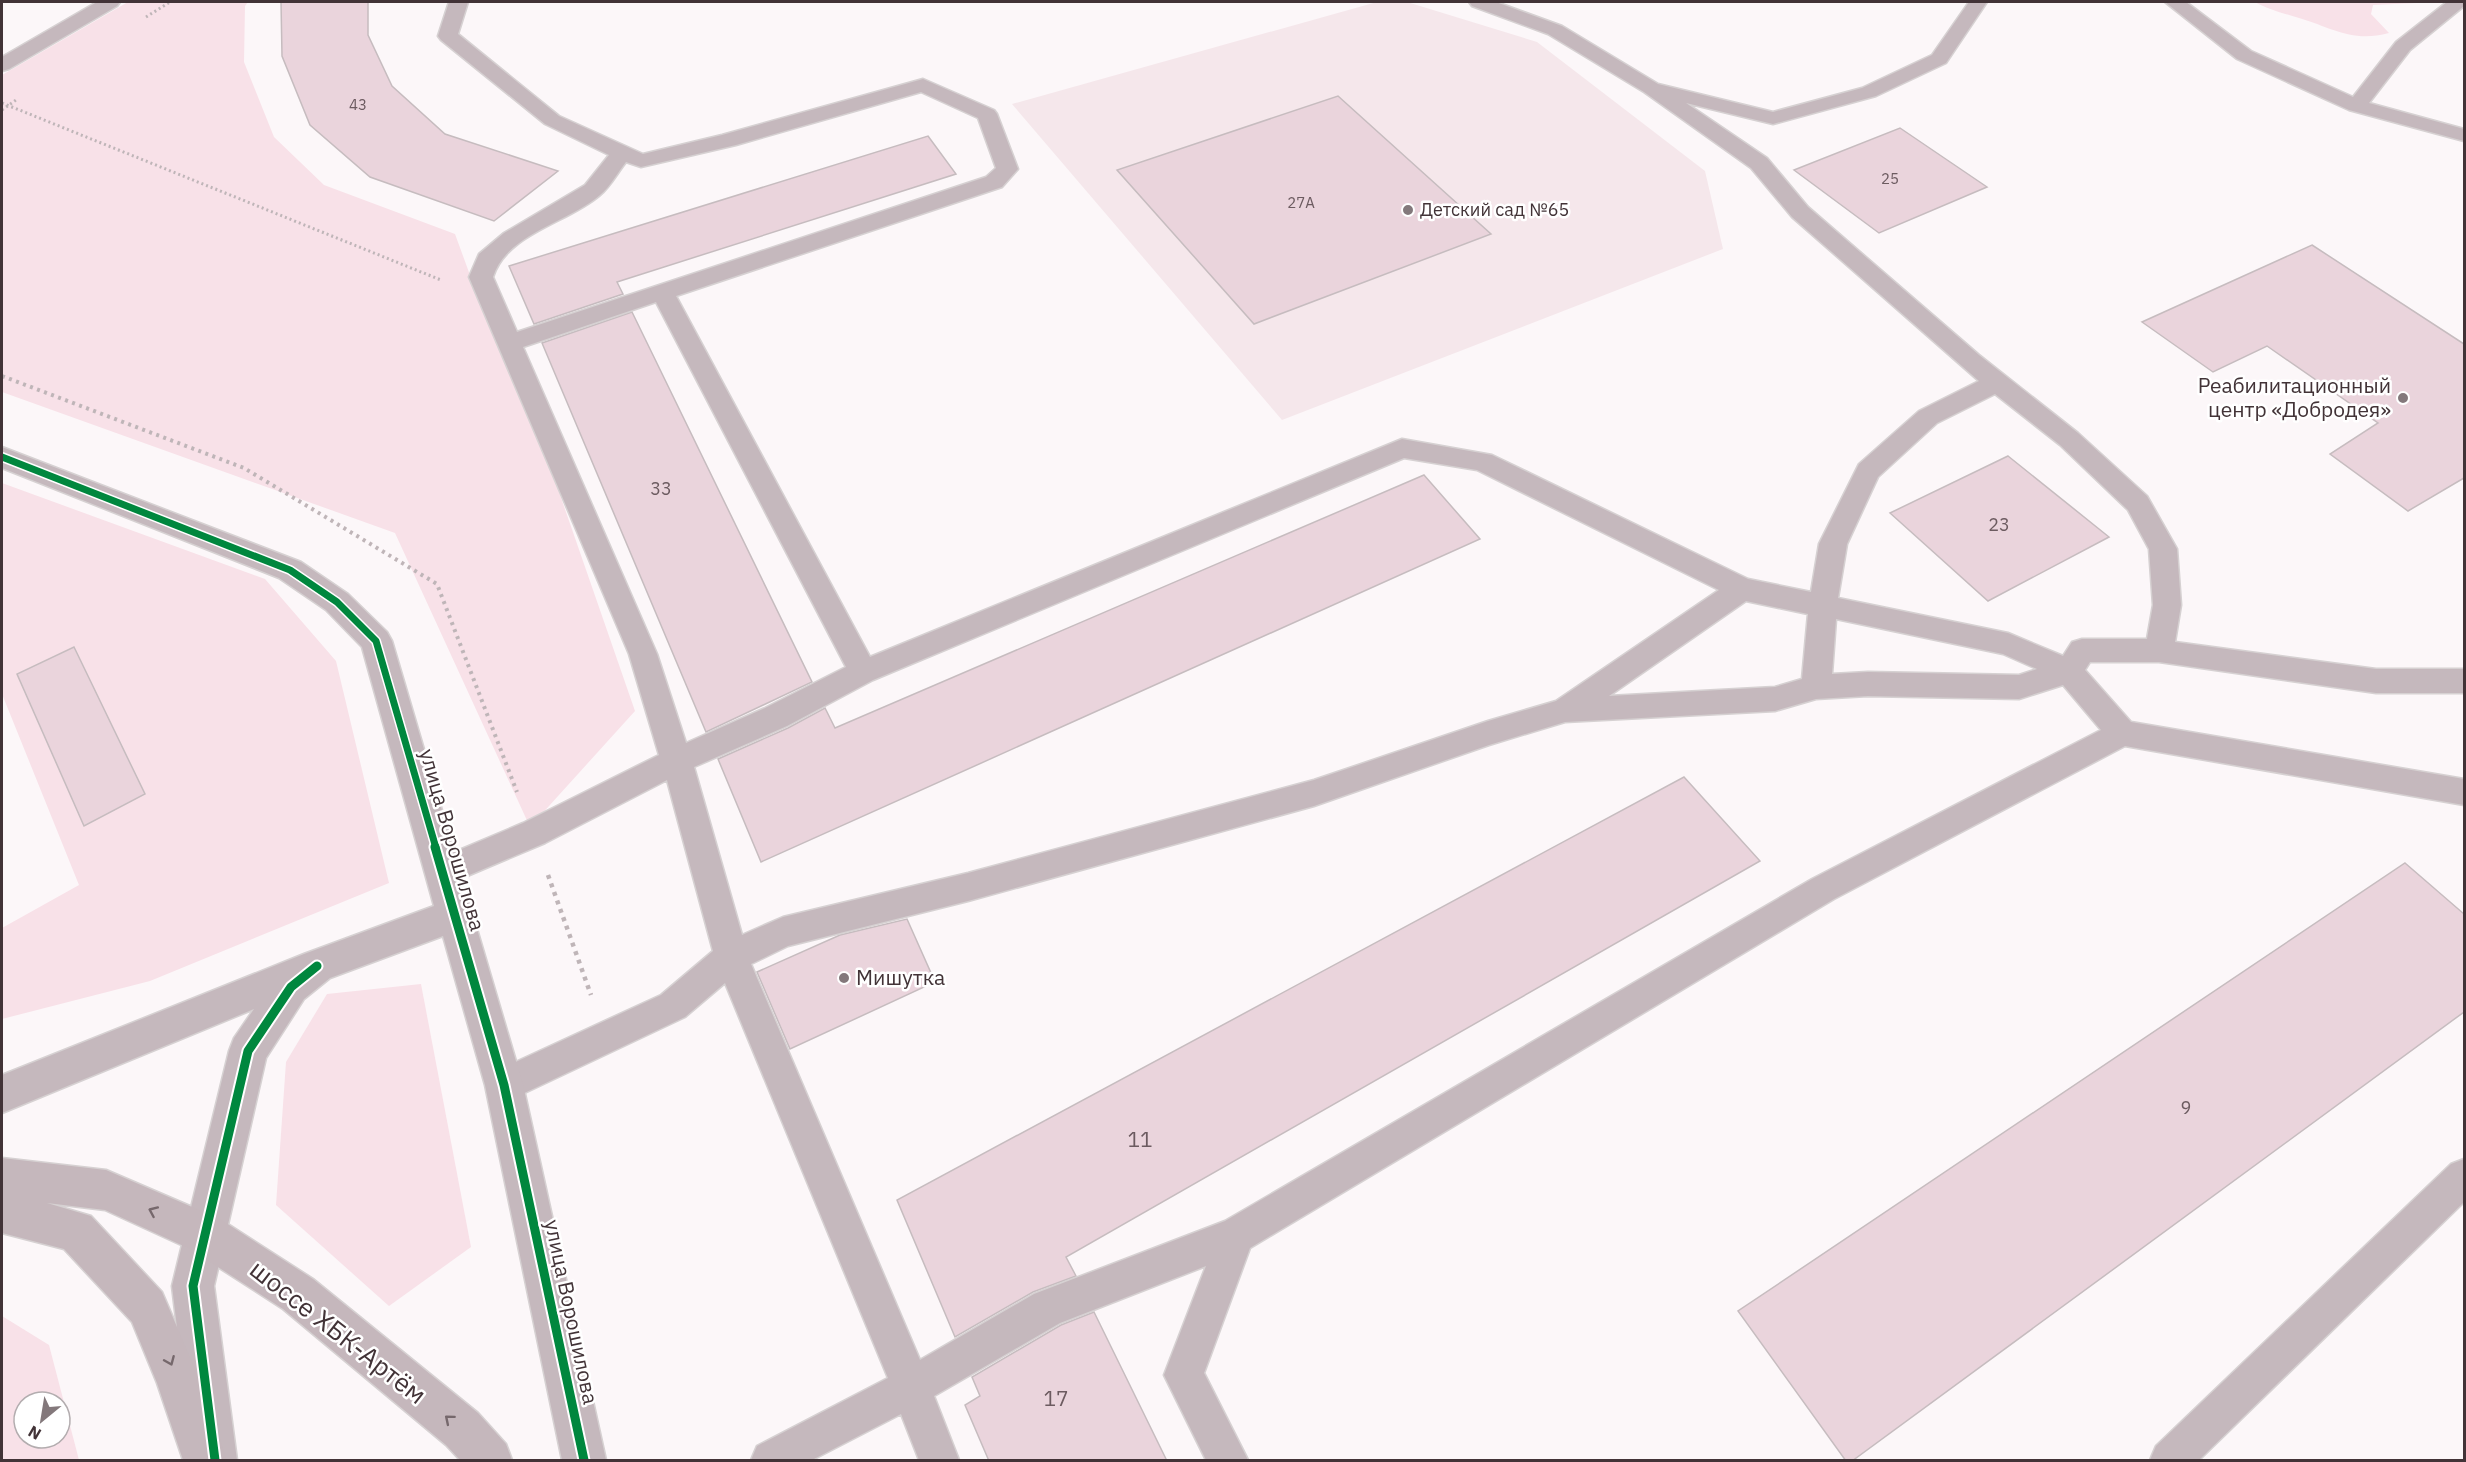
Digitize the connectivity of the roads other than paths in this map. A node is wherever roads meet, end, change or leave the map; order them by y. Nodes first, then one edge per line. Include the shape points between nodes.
1 (110, 2) edge
2 (458, 2) edge
3 (1479, 2) edge
4 (1978, 2) edge
5 (2175, 2) edge
6 (2458, 2) edge
7 (2, 64) edge
8 (1651, 88) junction
9 (2356, 106) junction
10 (2464, 135) edge
11 (617, 150) junction
12 (662, 292) junction
13 (509, 343) junction
14 (1998, 382) junction
15 (2, 457) edge
16 (1742, 589) junction
17 (1822, 606) junction
18 (2158, 651) junction
19 (2069, 671) junction
20 (863, 672) junction
21 (2464, 681) edge
22 (1816, 687) junction
23 (1564, 710) junction
24 (2122, 733) junction
25 (676, 761) junction
26 (2464, 792) edge
27 (442, 872) junction
28 (454, 915) junction
29 (731, 957) junction
30 (317, 966) junction
31 (504, 1085) junction
32 (2, 1094) edge
33 (2464, 1177) edge
34 (2, 1178) edge
35 (2, 1213) edge
36 (205, 1234) junction
37 (1236, 1235) junction
38 (910, 1388) junction
39 (205, 1461) edge
40 (215, 1461) edge
41 (490, 1461) edge
42 (584, 1461) edge
43 (771, 1461) edge
44 (939, 1461) edge
45 (1228, 1461) edge
46 (2170, 1461) edge

1 - 7 lane
2 - 11 lane via 448,36 552,120
3 - 8 lane via 1555,30
4 - 8 lane via 1939,59 1869,92 1773,118
5 - 9 lane via 2244,55
6 - 9 lane via 2403,46
8 - 14 lane via 1759,163 1800,212
9 - 10 lane
11 - 12 lane via 641,161 923,85 987,114 1006,170 994,182
11 - 13 lane via 620,155 593,190 512,238 487,259 481,277
12 - 13 lane
12 - 20 lane
13 - 25 lane via 643,654
14 - 17 lane via 1928,417 1868,471 1833,544
14 - 18 lane via 2069,439 2138,503 2163,549 2167,605
15 - 27 street, улица Ворошилова via 290,570 337,602 376,641
16 - 17 lane
16 - 20 lane via 1483,462 1402,448
16 - 23 lane
17 - 19 lane via 2008,644
17 - 22 lane
18 - 19 lane via 2082,650
18 - 21 lane via 2376,681
19 - 22 lane via 2019,687
19 - 24 lane
20 - 25 lane via 776,717
22 - 23 lane via 1775,699
23 - 29 lane via 1314,792 968,887 783,932
24 - 26 lane
24 - 37 lane via 1823,889
25 - 27 lane via 534,833
25 - 29 lane
27 - 28 street, улица Ворошилова
28 - 30 street, улица Ворошилова
28 - 31 street, улица Ворошилова
29 - 31 lane via 673,1006
29 - 38 lane
30 - 32 street, улица Ворошилова
30 - 36 street, улица Ворошилова via 291,987 248,1051
31 - 42 street, улица Ворошилова
33 - 46 lane
36 -> 34 main road, шоссе ХБК-Артём via 106,1190
35 -> 39 main road via 76,1231 147,1307 179,1383
36 - 40 street, улица Ворошилова via 193,1286
41 -> 36 main road, шоссе ХБК-Артём via 462,1429 298,1294
37 - 38 lane via 1048,1308
37 - 45 lane via 1184,1375
38 - 43 lane
38 - 44 lane

